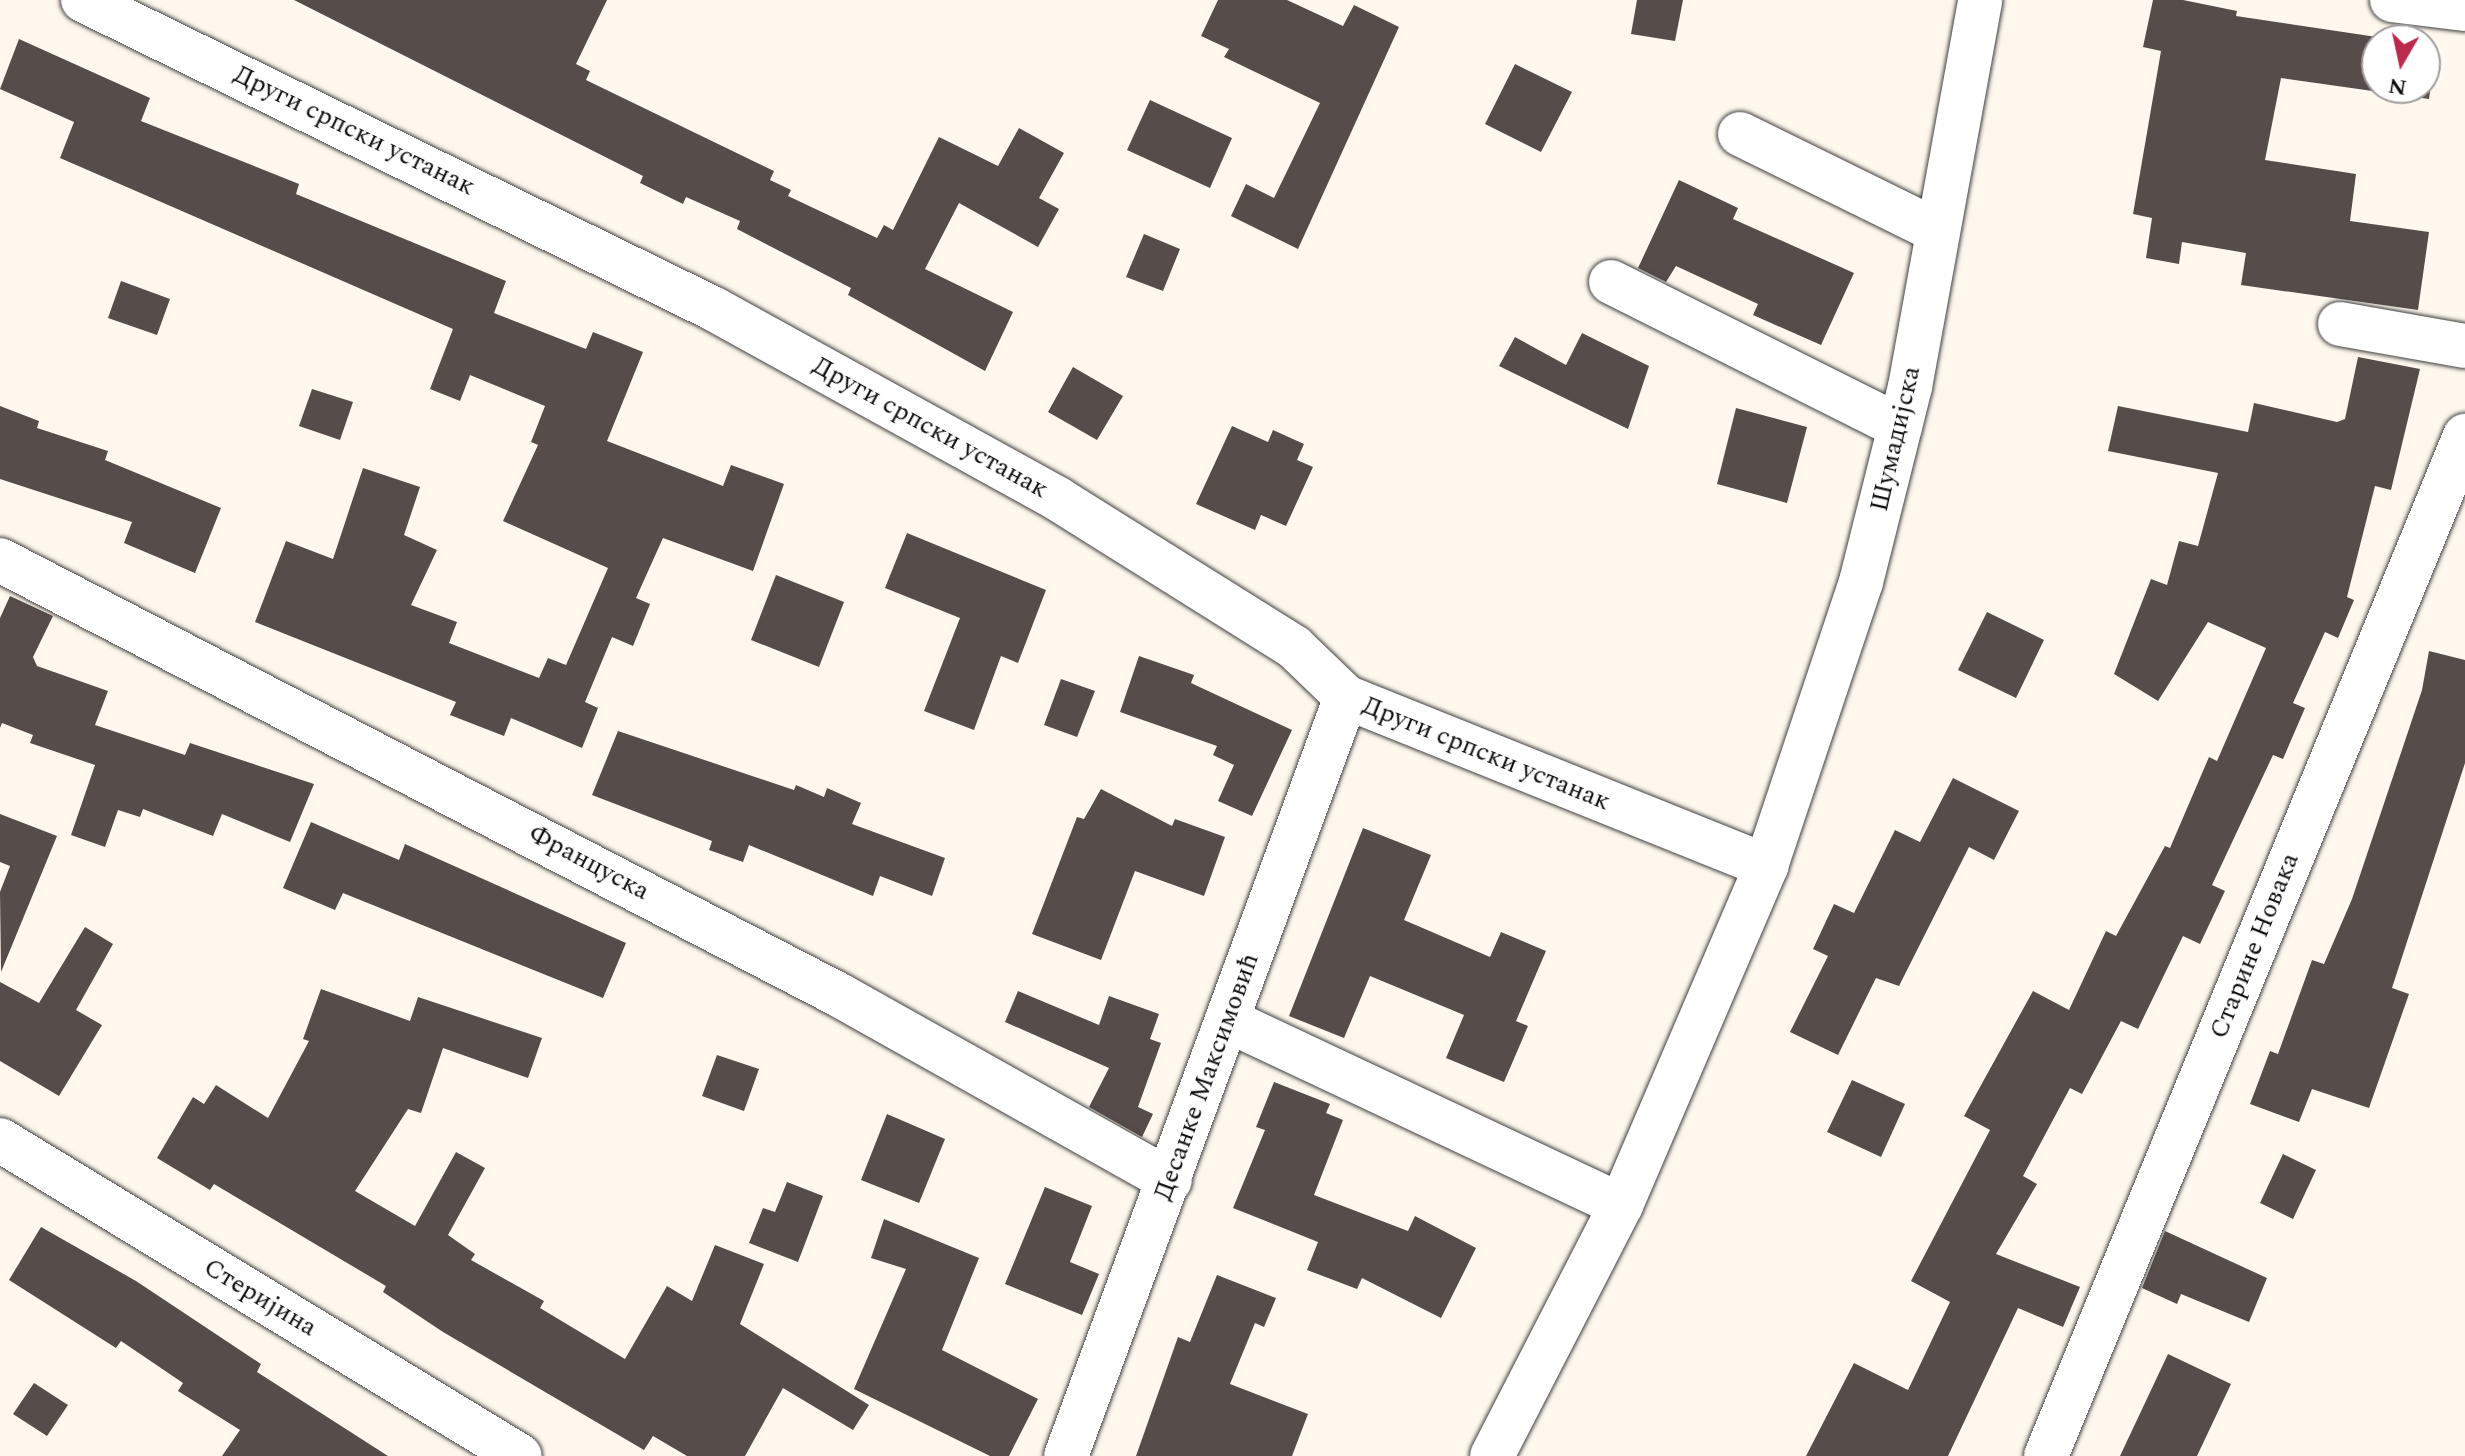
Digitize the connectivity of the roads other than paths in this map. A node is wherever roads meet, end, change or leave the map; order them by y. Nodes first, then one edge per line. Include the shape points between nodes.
1 (83, 0) edge
2 (1980, 0) edge
3 (2392, 0) edge
4 (2465, 9) edge
5 (1740, 134) dead end
6 (1937, 231) junction
7 (1611, 282) dead end
8 (2340, 324) dead end
9 (2465, 346) edge
10 (1900, 427) junction
11 (2465, 436) edge
12 (0, 560) edge
13 (1346, 697) junction
14 (1766, 866) junction
15 (1227, 1020) junction
16 (0, 1140) edge
17 (1170, 1181) junction
18 (1621, 1205) junction
19 (520, 1456) edge
20 (1066, 1456) edge
21 (1492, 1456) edge
22 (2046, 1456) edge

1 - 13 street, Други српски устанак via 714,309 1058,499 1294,647
2 - 6 street, Шумадијска
3 - 4 street
5 - 6 street
6 - 10 street, Шумадијска
7 - 10 street
8 - 9 street
10 - 14 street, Шумадијска via 1861,582
11 - 22 street, Старине Новака
12 - 17 street, Француска via 799,974
13 - 14 street, Други српски устанак
13 - 15 street, Десанке Максимовић
14 - 18 street, Шумадијска
15 - 17 street, Десанке Максимовић
15 - 18 street
16 - 19 street, Стеријина
17 - 20 street, Десанке Максимовић
18 - 21 street, Шумадијска

